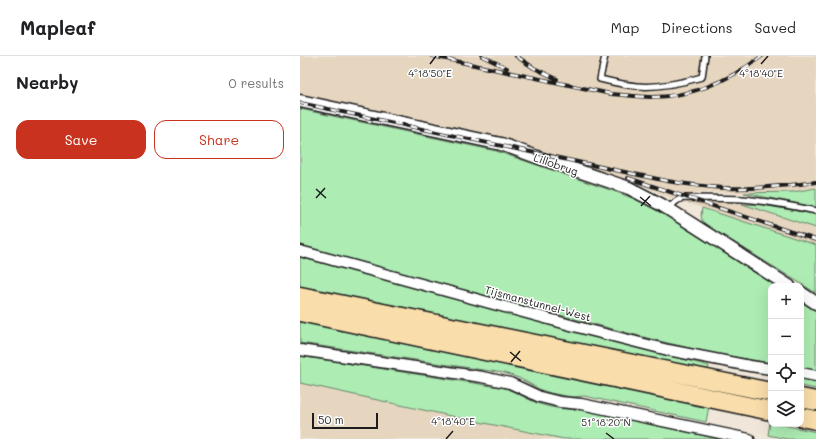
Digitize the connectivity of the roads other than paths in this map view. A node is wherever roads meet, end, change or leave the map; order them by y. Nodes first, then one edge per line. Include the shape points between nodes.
1 (605, 56) edge
2 (705, 56) edge
3 (300, 101) edge
4 (669, 210) junction
5 (816, 211) edge
6 (300, 251) edge
7 (785, 283) edge
8 (804, 295) edge
9 (300, 296) edge
10 (816, 303) edge
11 (300, 312) edge
12 (300, 350) edge
13 (768, 369) edge
14 (804, 374) edge
15 (816, 376) edge
16 (768, 391) edge
17 (804, 399) edge
18 (816, 401) edge
19 (768, 410) edge
20 (804, 418) edge
21 (816, 420) edge
22 (749, 439) edge

1 - 2 lane via 600,79 638,86 663,86 702,77
3 - 4 street, Lillobrug via 501,144 629,188
4 - 5 lane via 675,201 683,198 754,200
4 - 7 street, Lillobrug
6 - 13 street, Tijsmanstunnel-West via 668,350
8 - 10 street
9 - 16 highway
11 - 19 highway
12 - 22 street via 482,377 510,383 540,397 560,402 581,404
14 - 15 street
17 - 18 highway
20 - 21 highway

